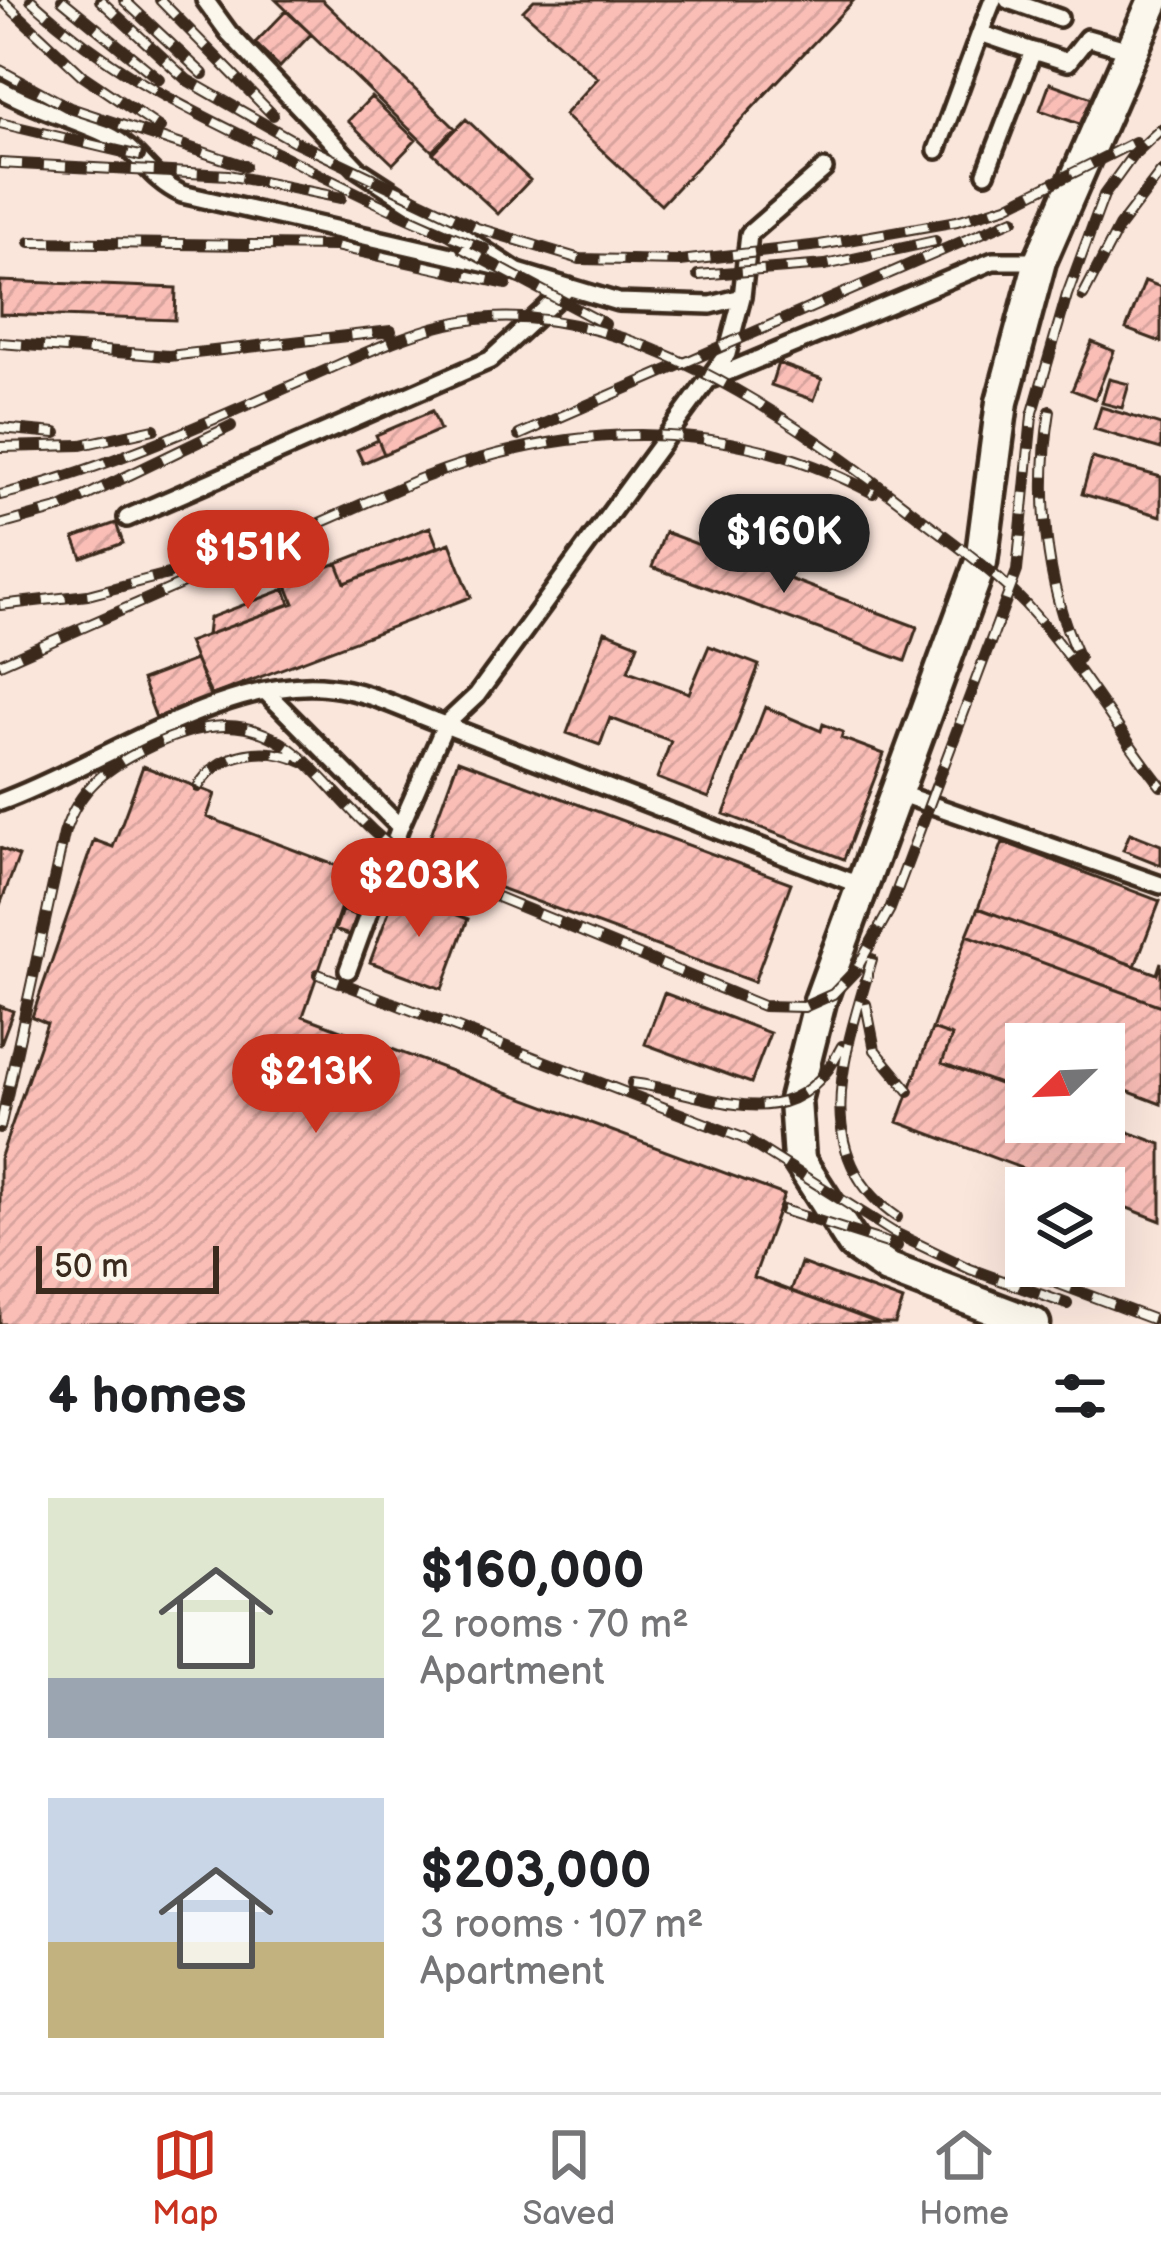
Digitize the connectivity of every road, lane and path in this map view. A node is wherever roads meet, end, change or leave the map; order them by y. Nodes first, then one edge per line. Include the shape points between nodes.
1 (206, 0) edge
2 (993, 0) edge
3 (1008, 0) edge
4 (1154, 0) edge
5 (1059, 18) dead end
6 (980, 33) junction
7 (1034, 51) junction
8 (1133, 51) junction
9 (0, 89) edge
10 (937, 150) dead end
11 (824, 169) dead end
12 (986, 173) dead end
13 (1040, 261) junction
14 (518, 272) junction
15 (569, 287) junction
16 (742, 297) junction
17 (710, 379) junction
18 (127, 518) dead end
19 (267, 693) junction
20 (445, 725) junction
21 (895, 792) junction
22 (0, 802) edge
23 (400, 826) junction
24 (862, 886) junction
25 (1161, 886) edge
26 (348, 970) dead end
27 (1034, 1324) edge

1 - 14 lane via 358,169
2 - 6 lane
3 - 5 lane
4 - 8 street
6 - 7 lane
6 - 10 lane
7 - 8 lane via 1068,62 1087,38
7 - 12 lane
8 - 13 street
9 - 14 lane via 108,135 138,156 152,180 182,194
11 - 16 lane via 748,234
13 - 17 lane via 993,262
13 - 21 street via 1002,402 981,562
14 - 15 lane
15 - 16 lane via 618,302 711,305
15 - 18 lane via 490,360
16 - 17 lane via 733,343
17 - 20 lane via 477,695
19 - 20 lane via 339,688
19 - 22 lane via 148,732
19 - 23 lane
20 - 23 lane
20 - 24 lane
21 - 24 street
21 - 25 lane
23 - 26 lane
24 - 27 street via 797,1078 799,1160 853,1244 887,1268

